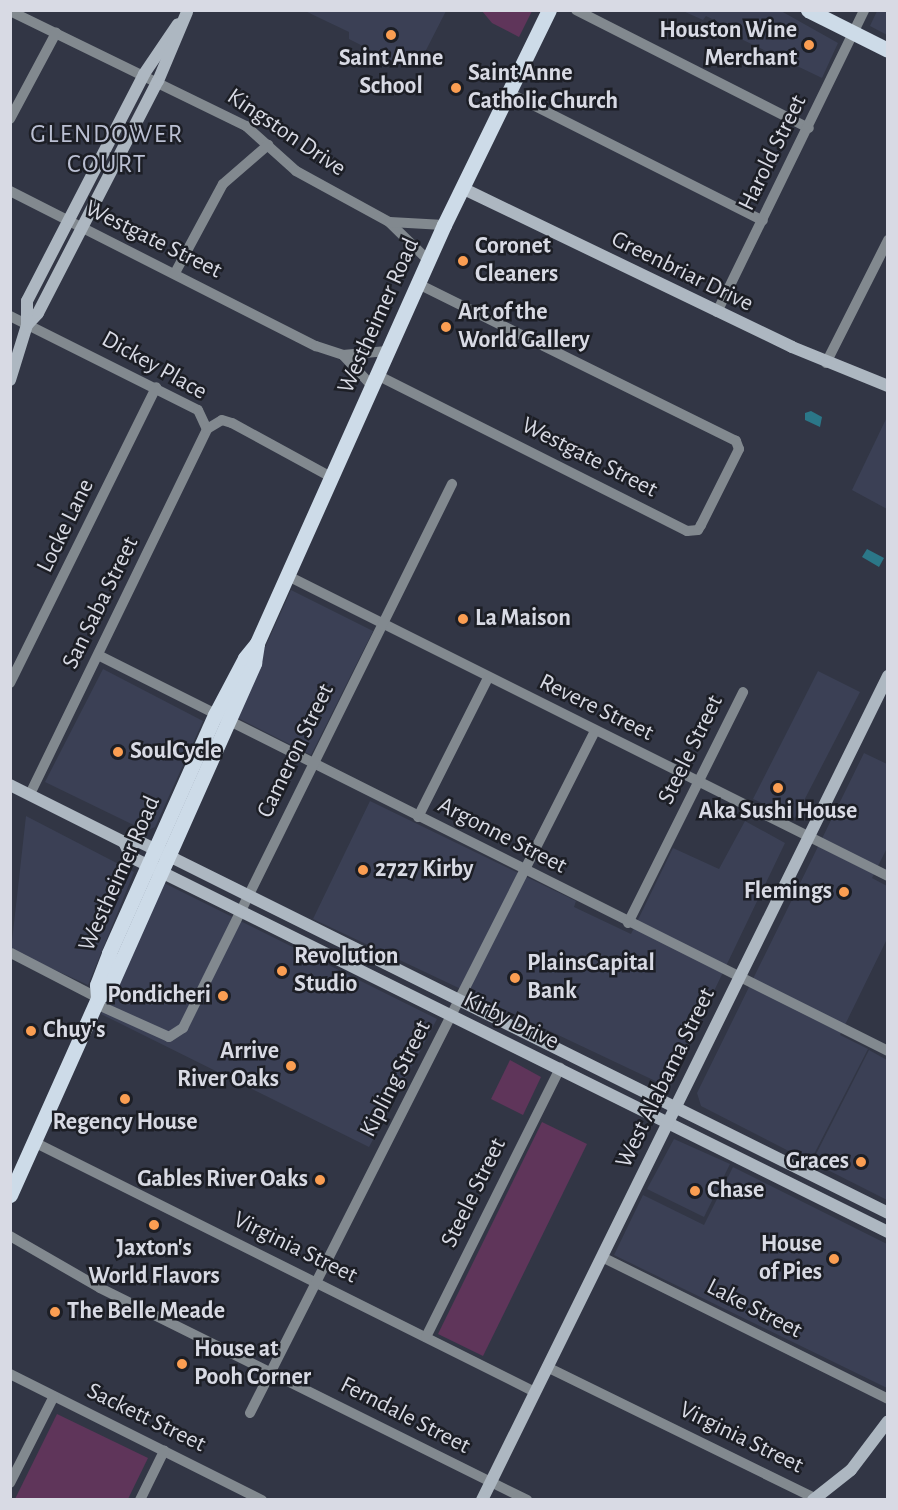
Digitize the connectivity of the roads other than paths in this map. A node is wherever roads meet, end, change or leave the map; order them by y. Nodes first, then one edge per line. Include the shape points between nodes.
1 (549, 10) edge
2 (576, 10) edge
3 (808, 10) edge
4 (864, 10) edge
5 (10, 11) edge
6 (187, 11) edge
7 (56, 33) junction
8 (854, 34) junction
9 (888, 50) edge
10 (144, 74) junction
11 (158, 81) junction
12 (509, 93) junction
13 (10, 119) edge
14 (809, 128) junction
15 (268, 145) junction
16 (462, 188) junction
17 (10, 191) edge
18 (67, 221) junction
19 (763, 221) junction
20 (389, 222) junction
21 (444, 225) junction
22 (81, 229) junction
23 (888, 240) edge
24 (428, 260) junction
25 (175, 273) junction
26 (417, 283) junction
27 (717, 312) junction
28 (10, 316) edge
29 (27, 325) junction
30 (387, 351) junction
31 (343, 356) junction
32 (826, 363) junction
33 (10, 380) edge
34 (375, 381) junction
35 (888, 386) edge
36 (156, 387) junction
37 (207, 429) junction
38 (331, 477) junction
39 (452, 484) dead end
40 (288, 576) junction
41 (382, 624) junction
42 (100, 656) junction
43 (888, 676) edge
44 (488, 678) junction
45 (10, 683) edge
46 (743, 692) dead end
47 (221, 719) junction
48 (595, 731) junction
49 (312, 764) junction
50 (698, 782) junction
51 (10, 785) edge
52 (30, 794) junction
53 (418, 817) junction
54 (807, 836) junction
55 (124, 842) junction
56 (162, 853) junction
57 (154, 868) junction
58 (524, 871) junction
59 (888, 876) edge
60 (248, 896) junction
61 (240, 911) junction
62 (628, 923) junction
63 (11, 953) edge
64 (738, 978) junction
65 (97, 1001) junction
66 (459, 1001) junction
67 (452, 1015) junction
68 (888, 1051) edge
69 (588, 1065) junction
70 (560, 1068) junction
71 (675, 1108) junction
72 (668, 1122) junction
73 (36, 1143) junction
74 (798, 1169) junction
75 (790, 1183) junction
76 (10, 1195) edge
77 (887, 1211) edge
78 (883, 1229) edge
79 (10, 1236) edge
80 (602, 1257) junction
81 (315, 1282) junction
82 (426, 1337) junction
83 (547, 1367) junction
84 (270, 1371) junction
85 (10, 1374) edge
86 (535, 1392) junction
87 (54, 1396) junction
88 (888, 1399) edge
89 (250, 1413) dead end
90 (888, 1421) edge
91 (164, 1451) junction
92 (10, 1482) edge
93 (491, 1482) junction
94 (815, 1499) edge
95 (140, 1500) edge
96 (262, 1500) edge
97 (482, 1500) edge
98 (527, 1500) edge

1 - 12 main road, Westheimer Road
2 - 14 street
3 - 8 main road
4 - 8 street, Harold Street
5 - 7 street, Kingston Drive
6 - 10 street
6 - 11 street
7 - 10 street, Kingston Drive
7 - 13 street
8 - 9 main road
8 - 14 street, Harold Street
10 - 11 street, Kingston Drive
10 - 18 street
11 - 15 street, Kingston Drive via 246,126
11 - 22 street
12 - 16 main road, Westheimer Road
12 - 19 street
14 - 19 street, Harold Street
15 - 20 street, Kingston Drive via 296,171
15 - 25 street via 223,184
16 - 21 main road, Westheimer Road
16 - 27 street, Greenbriar Drive
17 - 18 street, Westgate Street
18 - 22 street, Westgate Street
18 - 29 street via 27,301
19 - 27 street, Harold Street
20 - 21 street, Kingston Drive
20 - 24 street, Kingston Drive
21 - 24 main road, Westheimer Road
22 - 25 street, Westgate Street
22 - 29 street via 38,313
23 - 32 street
24 - 26 main road, Westheimer Road
25 - 31 street, Westgate Street
26 - 30 main road, Westheimer Road
26 - 34 street, Westgate Street via 739,445 698,530 687,531
27 - 32 street, Greenbriar Drive
28 - 29 street, Dickey Place
29 - 33 street
29 - 36 street, Dickey Place
30 - 31 street, Westgate Street
30 - 34 main road, Westheimer Road
31 - 34 street, Westgate Street
32 - 35 street, Greenbriar Drive
34 - 38 main road, Westheimer Road
36 - 37 street, Dickey Place via 198,410
36 - 45 street, Locke Lane
37 - 38 street, Dickey Place via 222,420 232,423
37 - 42 street, San Saba Street
38 - 40 main road, Westheimer Road
39 - 41 street, Cameron Street
40 - 41 street, Revere Street
40 - 47 main road, Westheimer Road via 257,643 254,663
41 - 44 street, Revere Street
41 - 49 street, Cameron Street
42 - 47 street, Argonne Street
42 - 52 street, San Saba Street
43 - 54 street, West Alabama Street
44 - 48 street, Revere Street
44 - 53 street
46 - 50 street, Steele Street
47 - 49 street, Argonne Street
47 - 56 main road, Westheimer Road
48 - 50 street, Revere Street
48 - 58 street, Kipling Street
49 - 53 street, Argonne Street
49 - 60 street, Cameron Street
50 - 54 street, Revere Street
50 - 62 street, Steele Street
51 - 52 street, Kirby Drive
52 - 55 street, Kirby Drive
53 - 58 street, Argonne Street
54 - 59 street, Revere Street
54 - 64 street, West Alabama Street
55 - 56 street, Kirby Drive via 140,842
55 - 57 street, Kirby Drive via 131,857
56 - 57 main road, Westheimer Road
56 - 60 street, Kirby Drive
57 - 61 street, Kirby Drive
57 - 65 main road, Westheimer Road via 109,990
58 - 62 street, Argonne Street
58 - 66 street, Kipling Street
60 - 61 street, Cameron Street
60 - 66 street, Kirby Drive
61 - 65 street, Cameron Street via 177,1035 152,1032
61 - 67 street, Kirby Drive
62 - 64 street, Argonne Street
63 - 65 street
64 - 68 street, Argonne Street
64 - 71 street, West Alabama Street
65 - 73 main road, Westheimer Road
66 - 67 street, Kipling Street
66 - 69 street, Kirby Drive
67 - 70 street, Kirby Drive
67 - 81 street, Kipling Street
69 - 70 street
69 - 71 street, Kirby Drive
70 - 72 street, Kirby Drive
70 - 82 street, Steele Street
71 - 72 street, West Alabama Street
71 - 74 street, Kirby Drive
72 - 75 street, Kirby Drive
72 - 80 street, West Alabama Street
73 - 76 main road, Westheimer Road
73 - 81 street, Virginia Street
74 - 75 street
74 - 77 street, Kirby Drive
75 - 78 street, Kirby Drive
77 - 78 street
79 - 84 street, Ferndale Street via 90,1282
80 - 83 street, West Alabama Street
80 - 88 street, Lake Street
81 - 82 street, Virginia Street
81 - 84 street, Kipling Street
82 - 86 street, Virginia Street
83 - 86 street, West Alabama Street
83 - 94 street, Virginia Street
84 - 89 street, Kipling Street
84 - 93 street, Ferndale Street
85 - 87 street, Sackett Street
86 - 93 street, West Alabama Street
87 - 91 street, Sackett Street
87 - 92 street
90 - 94 street via 851,1470
91 - 95 street
91 - 96 street, Sackett Street
93 - 97 street, West Alabama Street
93 - 98 street, Ferndale Street

